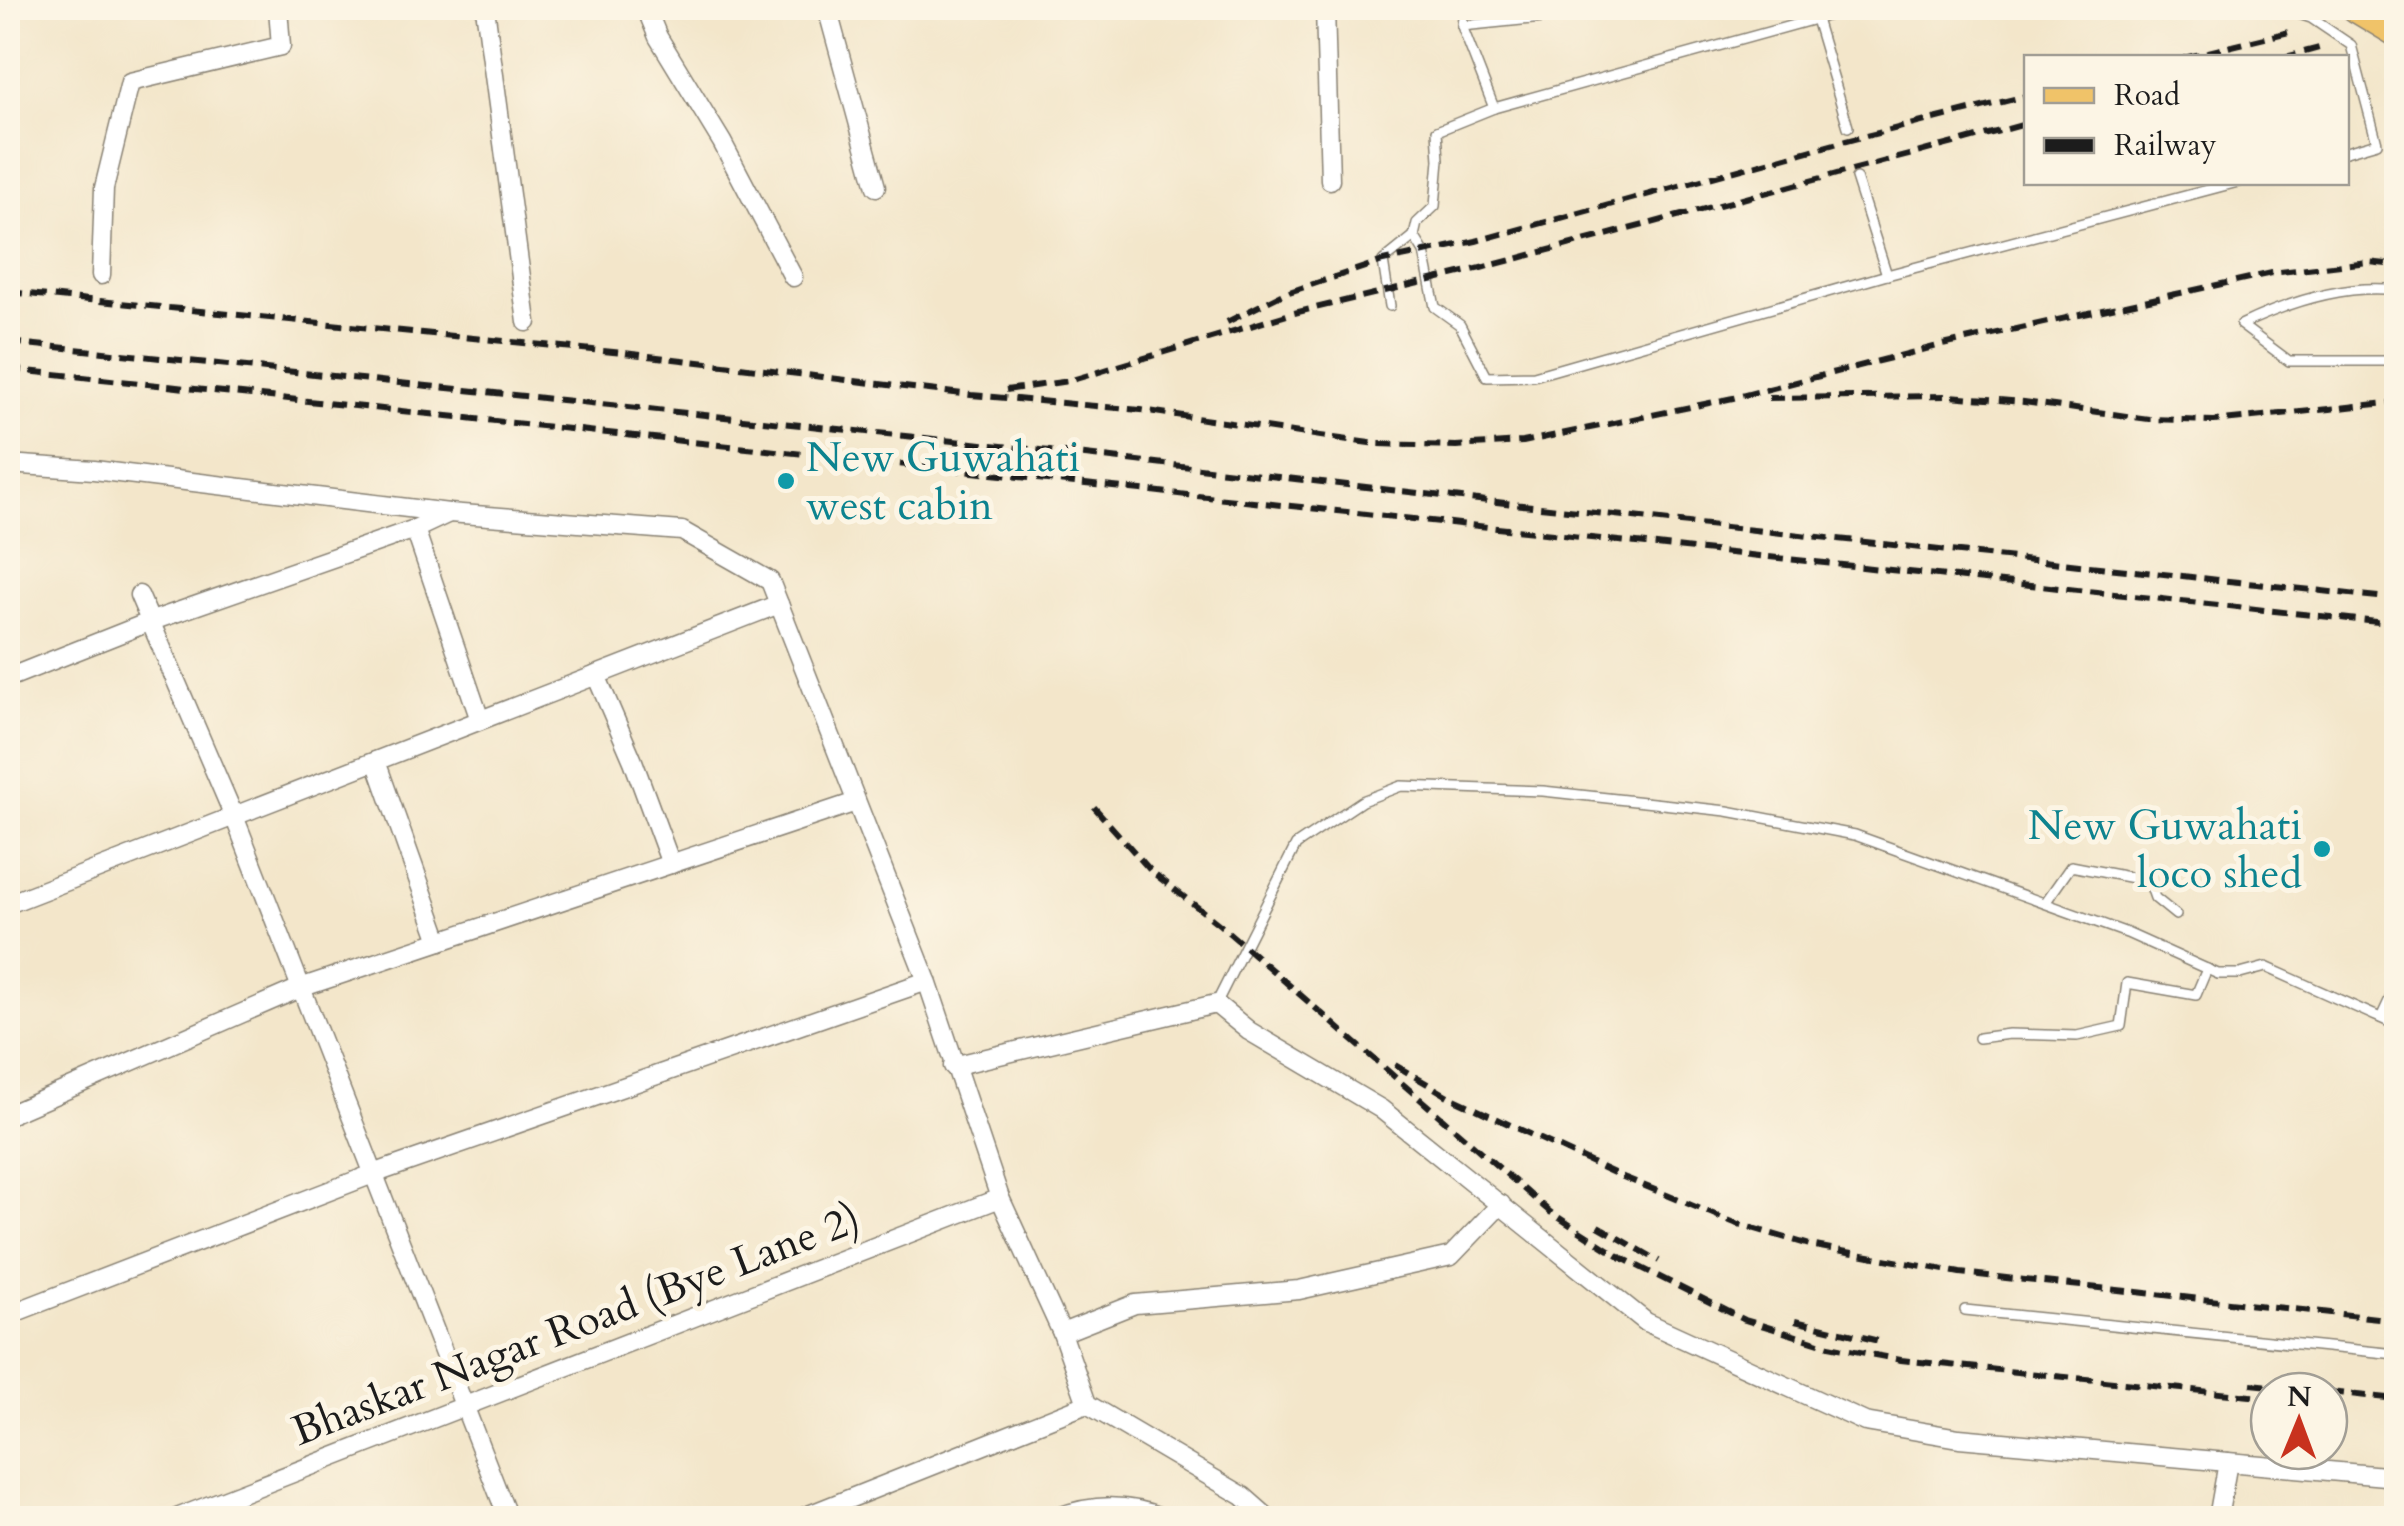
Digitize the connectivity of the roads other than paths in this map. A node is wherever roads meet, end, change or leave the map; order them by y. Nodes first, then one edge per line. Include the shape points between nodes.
1 (278, 8) edge
2 (486, 8) edge
3 (646, 8) edge
4 (827, 8) edge
5 (1325, 8) edge
6 (1464, 8) edge
7 (1642, 8) edge
8 (1855, 8) edge
9 (2282, 8) edge
10 (2356, 8) edge
11 (1816, 18) junction
12 (1462, 26) junction
13 (2396, 32) edge
14 (1494, 108) junction
15 (1848, 127) dead end
16 (2349, 151) edge
17 (1856, 178) dead end
18 (1330, 180) dead end
19 (2187, 185) edge
20 (2228, 185) edge
21 (876, 187) dead end
22 (2190, 196) junction
23 (1414, 236) junction
24 (102, 275) dead end
25 (1886, 275) junction
26 (794, 277) dead end
27 (2396, 290) edge
28 (1390, 306) dead end
29 (528, 322) dead end
30 (2396, 361) edge
31 (8, 464) edge
32 (449, 513) junction
33 (415, 530) junction
34 (138, 595) dead end
35 (779, 604) junction
36 (149, 622) junction
37 (596, 675) junction
38 (8, 678) edge
39 (480, 720) junction
40 (376, 761) junction
41 (856, 802) junction
42 (234, 816) junction
43 (671, 864) junction
44 (2045, 903) junction
45 (8, 904) edge
46 (2176, 915) dead end
47 (440, 942) junction
48 (2207, 969) junction
49 (927, 981) junction
50 (2396, 986) edge
51 (300, 988) junction
52 (1216, 1004) junction
53 (2381, 1018) junction
54 (2396, 1025) edge
55 (1980, 1038) dead end
56 (953, 1066) junction
57 (8, 1115) edge
58 (373, 1174) junction
59 (1000, 1198) junction
60 (1501, 1204) junction
61 (1965, 1310) dead end
62 (8, 1315) edge
63 (1062, 1333) junction
64 (2396, 1354) edge
65 (1086, 1404) junction
66 (464, 1406) junction
67 (2228, 1462) junction
68 (2396, 1477) edge
69 (177, 1518) edge
70 (508, 1518) edge
71 (802, 1518) edge
72 (1056, 1518) edge
73 (1164, 1518) edge
74 (1268, 1518) edge
75 (2218, 1518) edge

1 - 24 street via 280,46 130,82 104,188
2 - 29 street
3 - 26 street
4 - 21 street
5 - 18 street
6 - 12 lane
7 - 12 lane
8 - 11 lane
9 - 16 lane via 2351,45 2377,144
10 - 13 main road
11 - 14 lane
11 - 15 lane
12 - 14 lane
14 - 23 lane via 1436,131 1435,206
17 - 25 lane
19 - 22 lane
20 - 22 lane
22 - 25 lane
23 - 25 lane via 1424,252 1435,307 1460,325 1487,378 1534,376
23 - 28 lane via 1382,261
27 - 30 lane via 2374,287 2283,305 2241,325 2289,361
31 - 32 street
32 - 33 street
32 - 35 street via 682,531 770,581
33 - 36 street
33 - 39 street
34 - 36 street
35 - 37 street
35 - 41 street
36 - 38 street
36 - 42 street
37 - 39 street
37 - 43 street
39 - 40 street
40 - 42 street
40 - 47 street
41 - 43 street
41 - 49 street
42 - 45 street
42 - 51 street
43 - 47 street
44 - 46 lane via 2071,866 2149,881 2156,898
44 - 48 lane
44 - 52 lane via 1856,835 1727,811 1401,786 1362,801 1296,845
47 - 51 street
48 - 53 lane via 2230,974 2266,967
48 - 55 lane via 2196,995 2127,982 2121,1026 2076,1036
49 - 56 street
49 - 58 street
50 - 53 lane
51 - 57 street
51 - 58 street
52 - 56 street
52 - 60 street via 1249,1031 1381,1109
53 - 54 lane
56 - 59 street
58 - 62 street
58 - 66 street
59 - 63 street
59 - 66 street, Bhaskar Nagar Road (Bye Lane 2)
60 - 63 street via 1451,1256 1299,1290 1135,1304
60 - 67 street via 1646,1322 1865,1422 1959,1438
61 - 64 lane
63 - 65 street
65 - 71 street
65 - 74 street via 1243,1496
66 - 69 street, Bhaskar Nagar Road (Bye Lane 2)
66 - 70 street
67 - 68 street
67 - 75 street
72 - 73 street via 1107,1507

